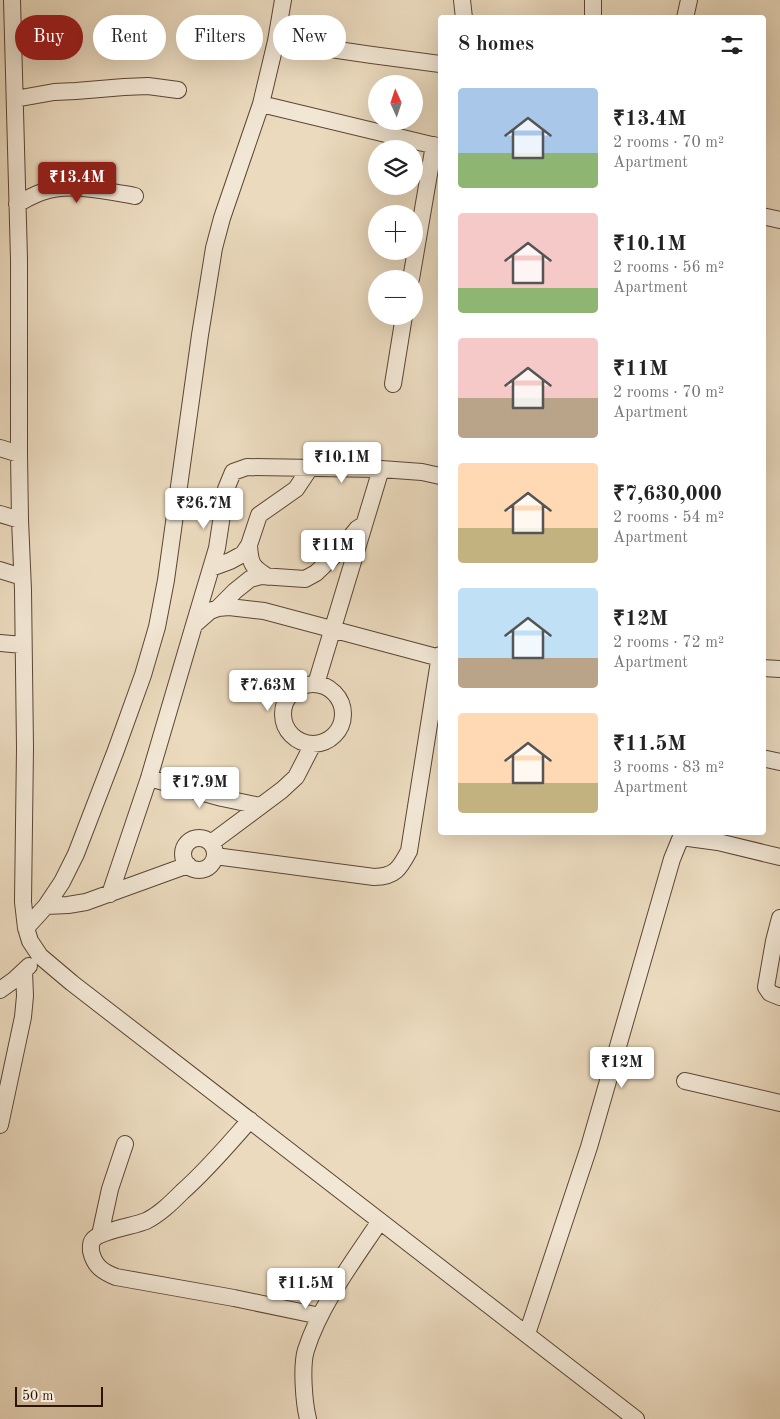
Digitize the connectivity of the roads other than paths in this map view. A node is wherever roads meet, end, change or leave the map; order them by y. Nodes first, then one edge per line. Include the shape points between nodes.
1 (12, 0) edge
2 (283, 0) edge
3 (462, 0) edge
4 (594, 0) edge
5 (690, 0) edge
6 (280, 15) edge
7 (464, 15) edge
8 (593, 15) edge
9 (686, 15) edge
10 (346, 51) edge
11 (273, 54) edge
12 (438, 64) edge
13 (178, 90) dead end
14 (15, 99) junction
15 (262, 104) junction
16 (437, 146) edge
17 (135, 196) dead end
18 (18, 204) junction
19 (766, 217) edge
20 (780, 220) edge
21 (413, 270) edge
22 (403, 325) edge
23 (393, 384) dead end
24 (0, 448) edge
25 (19, 454) junction
26 (310, 468) junction
27 (381, 469) junction
28 (438, 476) edge
29 (0, 514) edge
30 (20, 520) junction
31 (363, 526) junction
32 (249, 545) junction
33 (211, 568) junction
34 (0, 570) edge
35 (22, 577) junction
36 (268, 577) junction
37 (218, 608) junction
38 (194, 625) junction
39 (331, 630) junction
40 (0, 643) edge
41 (23, 645) junction
42 (438, 657) edge
43 (766, 668) edge
44 (438, 670) edge
45 (780, 670) edge
46 (316, 684) junction
47 (313, 744) junction
48 (766, 759) edge
49 (780, 762) edge
50 (149, 778) junction
51 (260, 806) junction
52 (682, 835) edge
53 (213, 850) junction
54 (780, 857) edge
55 (188, 865) junction
56 (110, 894) junction
57 (46, 906) junction
58 (780, 918) edge
59 (26, 928) junction
60 (40, 956) junction
61 (24, 971) junction
62 (0, 990) edge
63 (780, 997) edge
64 (685, 1081) dead end
65 (780, 1103) edge
66 (250, 1120) junction
67 (0, 1125) edge
68 (125, 1144) dead end
69 (380, 1221) junction
70 (100, 1235) junction
71 (320, 1316) junction
72 (527, 1334) junction
73 (308, 1419) edge
74 (636, 1419) edge

1 - 14 street
2 - 6 street
3 - 7 street
4 - 8 street
5 - 9 street
10 - 12 street
11 - 15 street
13 - 14 street via 124,87 54,92
14 - 18 street
15 - 16 street
15 - 57 street via 214,248 157,627 143,675 76,854
16 - 21 street
17 - 18 street via 93,189 52,189
18 - 25 street
19 - 20 street
22 - 23 street
24 - 25 street
25 - 30 street
26 - 27 street
26 - 32 street via 296,489 259,515
26 - 33 street via 248,467 233,472 226,489
27 - 28 street
27 - 31 street
29 - 30 street
30 - 35 street
31 - 36 street via 316,573 304,579
31 - 39 street
32 - 33 street via 243,554
32 - 36 street via 250,558 256,569
33 - 38 street
34 - 35 street
35 - 41 street
36 - 37 street via 250,579
37 - 38 street
37 - 39 street via 264,611
38 - 50 street
39 - 42 street
39 - 46 street
40 - 41 street
41 - 59 street via 23,902
43 - 45 street
44 - 53 street via 409,851 401,866 391,875 374,878
46 - 47 street via 334,692 343,710 342,720 332,737
46 - 47 street via 295,689 283,707 286,728 302,742
47 - 51 street via 296,776
48 - 49 street
50 - 51 street
50 - 56 street
51 - 53 street
52 - 54 street
52 - 72 street via 672,859 589,1147
53 - 55 street via 210,866 198,870
53 - 55 street via 206,840 196,838 187,844 184,855
55 - 56 street
56 - 57 street via 86,902
57 - 59 street
58 - 63 street via 766,987 770,993
59 - 60 street
60 - 61 street
60 - 66 street
61 - 62 street
61 - 67 street via 23,1017
64 - 65 street
66 - 69 street
66 - 70 street via 219,1156 165,1208 147,1220
68 - 70 street via 110,1189
69 - 71 street
69 - 72 street
70 - 71 street via 91,1242 92,1257 105,1273
71 - 73 street via 306,1352 304,1373
72 - 74 street

